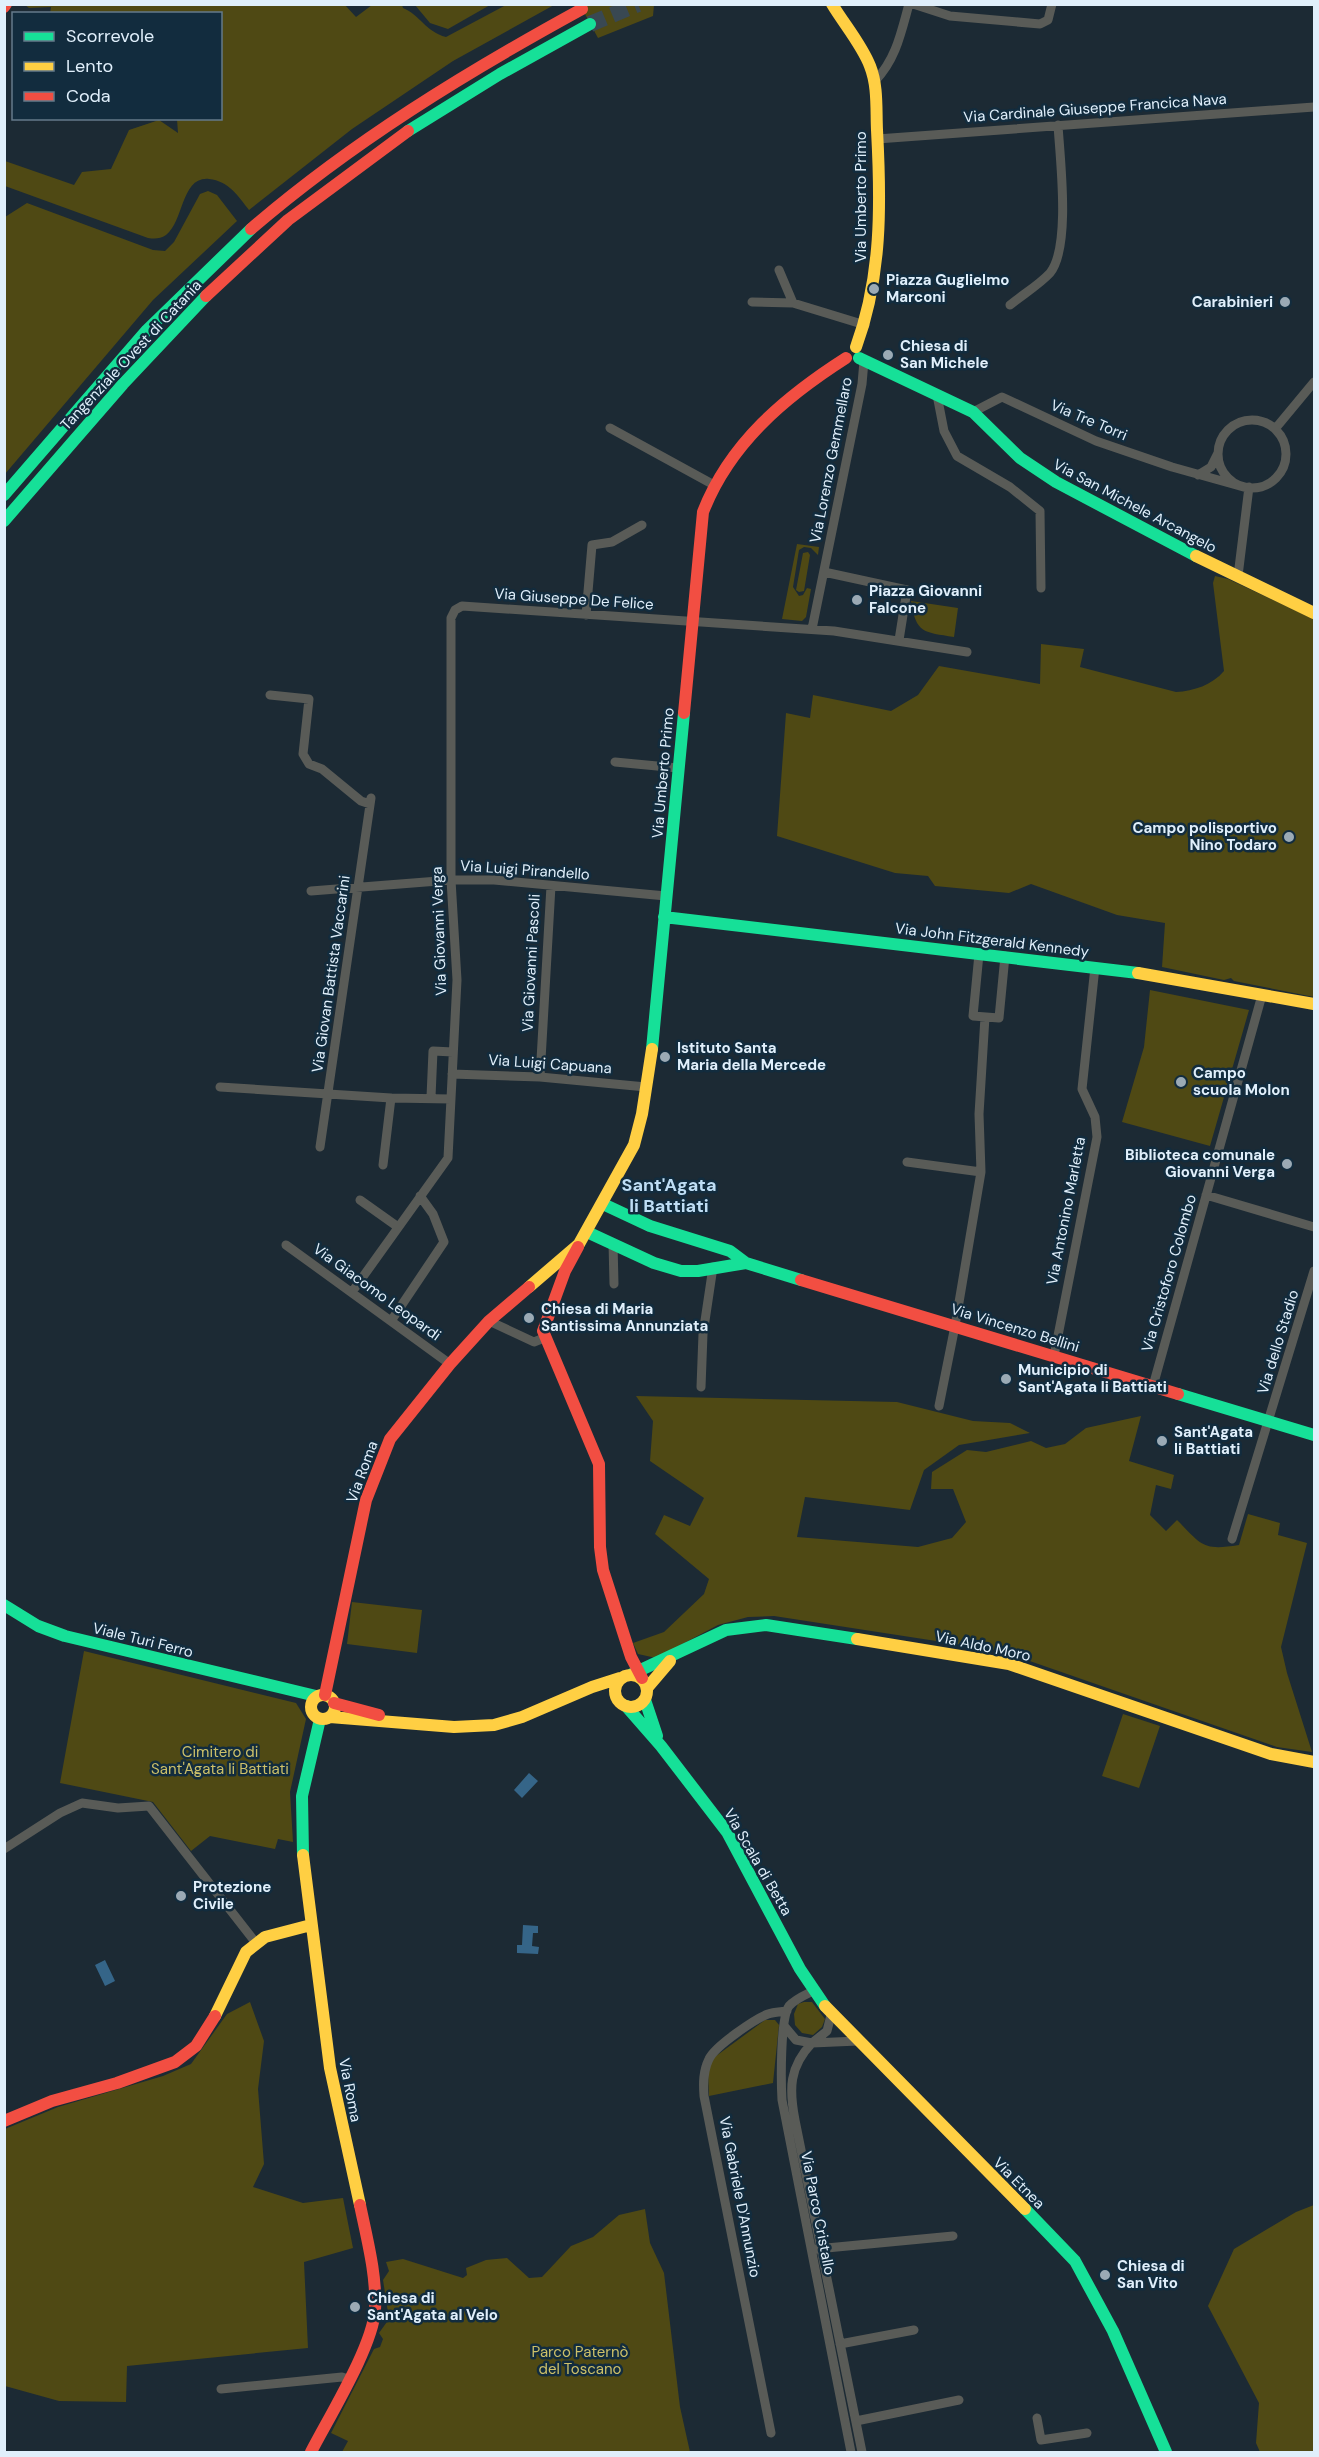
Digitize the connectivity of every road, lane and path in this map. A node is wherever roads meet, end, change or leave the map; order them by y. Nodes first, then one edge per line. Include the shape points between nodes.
1 (832, 4) edge
2 (909, 4) edge
3 (913, 4) edge
4 (1052, 4) edge
5 (582, 9) dead end
6 (590, 24) tunnel mouth
7 (876, 81) junction
8 (1314, 107) edge
9 (1058, 125) junction
10 (877, 139) junction
11 (779, 270) dead end
12 (752, 302) dead end
13 (792, 303) junction
14 (1010, 305) dead end
15 (865, 325) junction
16 (856, 356) junction
17 (1314, 382) edge
18 (937, 395) junction
19 (973, 412) junction
20 (610, 428) dead end
21 (1275, 429) junction
22 (1218, 452) junction
23 (1198, 475) junction
24 (714, 485) junction
25 (1244, 487) junction
26 (4, 495) edge
27 (4, 521) edge
28 (642, 525) dead end
29 (825, 568) junction
30 (1238, 576) junction
31 (1041, 588) dead end
32 (455, 610) joint
33 (1314, 613) edge
34 (586, 615) junction
35 (692, 622) junction
36 (812, 629) junction
37 (899, 640) junction
38 (966, 652) dead end
39 (270, 695) dead end
40 (615, 762) dead end
41 (678, 768) junction
42 (451, 880) junction
43 (551, 886) junction
44 (358, 887) junction
45 (311, 891) dead end
46 (666, 897) junction
47 (664, 917) junction
48 (979, 954) junction
49 (1005, 956) junction
50 (1095, 967) junction
51 (1262, 995) junction
52 (1314, 1004) edge
53 (985, 1021) junction
54 (453, 1052) junction
55 (452, 1074) junction
56 (540, 1077) junction
57 (220, 1087) dead end
58 (646, 1087) junction
59 (329, 1094) junction
60 (431, 1097) junction
61 (391, 1098) junction
62 (451, 1099) junction
63 (321, 1148) dead end
64 (907, 1162) dead end
65 (383, 1165) dead end
66 (981, 1172) junction
67 (1206, 1195) junction
68 (420, 1196) junction
69 (360, 1200) dead end
70 (603, 1204) junction
71 (398, 1227) junction
72 (1314, 1227) edge
73 (584, 1238) junction
74 (613, 1244) junction
75 (286, 1245) dead end
76 (723, 1248) junction
77 (746, 1263) junction
78 (715, 1266) junction
79 (1314, 1271) edge
80 (614, 1284) dead end
81 (352, 1292) junction
82 (391, 1321) junction
83 (489, 1321) junction
84 (955, 1326) junction
85 (544, 1335) junction
86 (1054, 1356) junction
87 (450, 1364) junction
88 (1153, 1386) junction
89 (701, 1387) dead end
90 (939, 1406) dead end
91 (1270, 1421) junction
92 (1314, 1435) edge
93 (1232, 1539) dead end
94 (4, 1605) edge
95 (676, 1656) junction
96 (631, 1657) junction
97 (659, 1663) junction
98 (637, 1682) junction
99 (281, 1688) junction
100 (583, 1691) junction
101 (616, 1697) junction
102 (325, 1698) junction
103 (626, 1706) junction
104 (320, 1715) junction
105 (401, 1721) junction
106 (661, 1746) junction
107 (1314, 1762) edge
108 (4, 1849) edge
109 (311, 1924) junction
110 (256, 1943) junction
111 (800, 1969) joint
112 (813, 1991) junction
113 (787, 2011) junction
114 (831, 2015) junction
115 (785, 2027) junction
116 (858, 2041) junction
117 (812, 2043) junction
118 (4, 2121) edge
119 (953, 2236) dead end
120 (821, 2249) junction
121 (810, 2250) junction
122 (914, 2330) dead end
123 (840, 2344) junction
124 (348, 2379) junction
125 (221, 2389) dead end
126 (959, 2400) dead end
127 (1037, 2418) dead end
128 (856, 2421) junction
129 (771, 2433) dead end
130 (1087, 2433) dead end
131 (311, 2452) edge
132 (851, 2452) edge
133 (862, 2452) edge
134 (1166, 2452) edge

1 - 7 main road
2 - 7 street via 896,51
3 - 4 street via 950,16 1040,24 1048,20
5 - 26 main road, Tangenziale Ovest di Catania via 413,106 363,140 241,238 164,312
6 - 27 main road, Tangenziale Ovest di Catania via 440,107 308,203 175,325
7 - 10 main road, Via Umberto Primo
8 - 9 street, Via Cardinale Giuseppe Francica Nava
9 - 10 street, Via Cardinale Giuseppe Francica Nava
9 - 14 street via 1062,194 1058,255 1049,274
10 - 15 main road, Via Umberto Primo via 879,244
11 - 13 street
12 - 13 street
13 - 15 street
15 - 16 main road, Via Umberto Primo
16 - 18 main road, Via San Michele Arcangelo
16 - 24 main road, Via Umberto Primo via 771,414
16 - 29 street, Via Lorenzo Gemmellaro via 862,384
17 - 21 street
18 - 19 main road, Via San Michele Arcangelo
18 - 31 street via 944,431 957,456 1010,487 1040,511
19 - 23 street, Via Tre Torri via 1002,397 1096,441
19 - 30 main road, Via San Michele Arcangelo via 1020,458 1056,483
20 - 24 street
21 - 22 street via 1260,421 1243,421 1223,435
21 - 25 street via 1286,450 1280,473 1272,482
22 - 23 street via 1210,467
22 - 25 street via 1226,476
23 - 25 street
24 - 35 main road, Via Umberto Primo via 703,512
25 - 30 street
28 - 34 street via 612,542 592,545
29 - 36 street, Via Lorenzo Gemmellaro
29 - 37 street via 907,590
30 - 33 main road, Via San Michele Arcangelo
32 - 34 street, Via Giuseppe De Felice via 462,606
32 - 42 street, Via Giovanni Verga via 451,618
34 - 35 street, Via Giuseppe De Felice
35 - 36 street, Via Giuseppe De Felice
35 - 41 main road, Via Umberto Primo
36 - 37 street, Via Giuseppe De Felice
37 - 38 street, Via Giuseppe De Felice
39 - 44 street, Via Giovan Battista Vaccarini via 309,699 303,754 309,764 322,769 361,801 370,801
40 - 41 street
41 - 46 main road, Via Umberto Primo
42 - 43 street, Via Luigi Pirandello
42 - 44 street, Via Luigi Pirandello
42 - 54 street, Via Giovanni Verga via 458,980
43 - 46 street, Via Luigi Pirandello
43 - 56 street, Via Giovanni Pascoli
44 - 45 street, Via Luigi Pirandello
44 - 59 street, Via Giovan Battista Vaccarini
46 - 47 main road, Via Umberto Primo
47 - 48 main road, Via John Fitzgerald Kennedy
47 - 58 main road, Via Umberto Primo
48 - 49 main road, Via John Fitzgerald Kennedy
48 - 53 street via 973,1016
49 - 50 main road, Via John Fitzgerald Kennedy
49 - 53 street via 999,1018
50 - 51 main road, Via John Fitzgerald Kennedy
50 - 86 street, Via Antonino Marletta via 1082,1089 1095,1117 1097,1137
51 - 52 main road, Via John Fitzgerald Kennedy
51 - 67 street, Via Cristoforo Colombo
53 - 66 street via 979,1114
54 - 55 street, Via Giovanni Verga
54 - 60 street via 433,1051
55 - 56 street, Via Luigi Capuana
55 - 62 street, Via Giovanni Verga
56 - 58 street, Via Luigi Capuana
57 - 59 street
58 - 70 main road, Via Umberto Primo via 633,1145
59 - 61 street
59 - 63 street, Via Giovan Battista Vaccarini
60 - 61 street
60 - 62 street
61 - 65 street
62 - 68 street, Via Giovanni Verga via 448,1158
64 - 66 street
66 - 84 street
67 - 72 street
67 - 88 street, Via Cristoforo Colombo
68 - 71 street, Via Giovanni Verga
68 - 82 street via 433,1214 444,1242
69 - 71 street
70 - 73 main road, Via Umberto Primo
70 - 76 main road via 650,1226
71 - 81 street, Via Giovanni Verga
73 - 74 main road
73 - 83 main road, Via Roma
73 - 85 main road, Via Umberto Primo via 565,1271
74 - 78 main road via 674,1270 691,1272
74 - 80 street
75 - 81 street, Via Giacomo Leopardi
76 - 77 main road
76 - 78 main road
77 - 78 main road
77 - 84 main road, Via Vincenzo Bellini
78 - 89 street via 703,1334
79 - 91 street, Via dello Stadio
81 - 82 street, Via Giacomo Leopardi
82 - 87 street, Via Giacomo Leopardi
83 - 85 street via 534,1342
83 - 87 main road, Via Roma
84 - 86 main road, Via Vincenzo Bellini
84 - 90 street
85 - 96 main road via 599,1464 603,1570
86 - 88 main road, Via Vincenzo Bellini
87 - 102 main road, Via Roma via 403,1422 379,1462 347,1583
88 - 91 main road, Via Vincenzo Bellini
91 - 92 main road, Via Vincenzo Bellini
91 - 93 street, Via dello Stadio
94 - 99 main road, Viale Turi Ferro via 38,1626 65,1636
95 - 97 main road, Via Aldo Moro
95 - 98 main road
95 - 107 main road, Via Aldo Moro via 726,1630 766,1625 979,1657 1271,1754
96 - 97 main road
96 - 98 main road
97 - 98 main road, Via Aldo Moro
98 - 100 main road via 599,1683
98 - 101 main road via 615,1687
98 - 103 main road via 637,1706
98 - 106 main road
99 - 102 main road, Viale Turi Ferro
99 - 104 main road
100 - 101 main road
100 - 105 main road via 508,1722 477,1728 453,1729
101 - 103 main road
102 - 104 main road
102 - 104 main road via 334,1712
102 - 105 main road, Viale Turi Ferro
103 - 106 main road
104 - 105 main road
104 - 109 main road, Via Roma via 301,1809
106 - 111 main road, Via Scala di Betta via 727,1832
108 - 110 street via 60,1813 86,1803 118,1808 149,1806
109 - 110 main road
109 - 124 main road, Via Roma via 330,2068 375,2296 372,2332
110 - 118 main road via 240,1961 222,2006 185,2056 160,2069 52,2101
111 - 112 main road, Via Etnea
112 - 113 street via 794,2001
112 - 114 main road, Via Etnea
113 - 115 street, Via Parco Cristallo
113 - 129 street, Via Gabriele D'Annunzio via 760,2018 718,2049 703,2075
114 - 116 main road, Via Etnea
114 - 117 street via 826,2031
115 - 117 street via 796,2040
115 - 121 street, Via Parco Cristallo via 783,2112
116 - 117 street
116 - 134 main road, Via Etnea via 1075,2261 1113,2331
117 - 120 street, Via Parco Cristallo via 794,2068 791,2091
119 - 120 street
120 - 121 street
120 - 123 street, Via Parco Cristallo
121 - 132 street, Via Parco Cristallo
122 - 123 street
123 - 128 street, Via Parco Cristallo
124 - 125 street
124 - 131 main road, Via Roma
126 - 128 street
127 - 130 street via 1041,2440
128 - 133 street, Via Parco Cristallo

